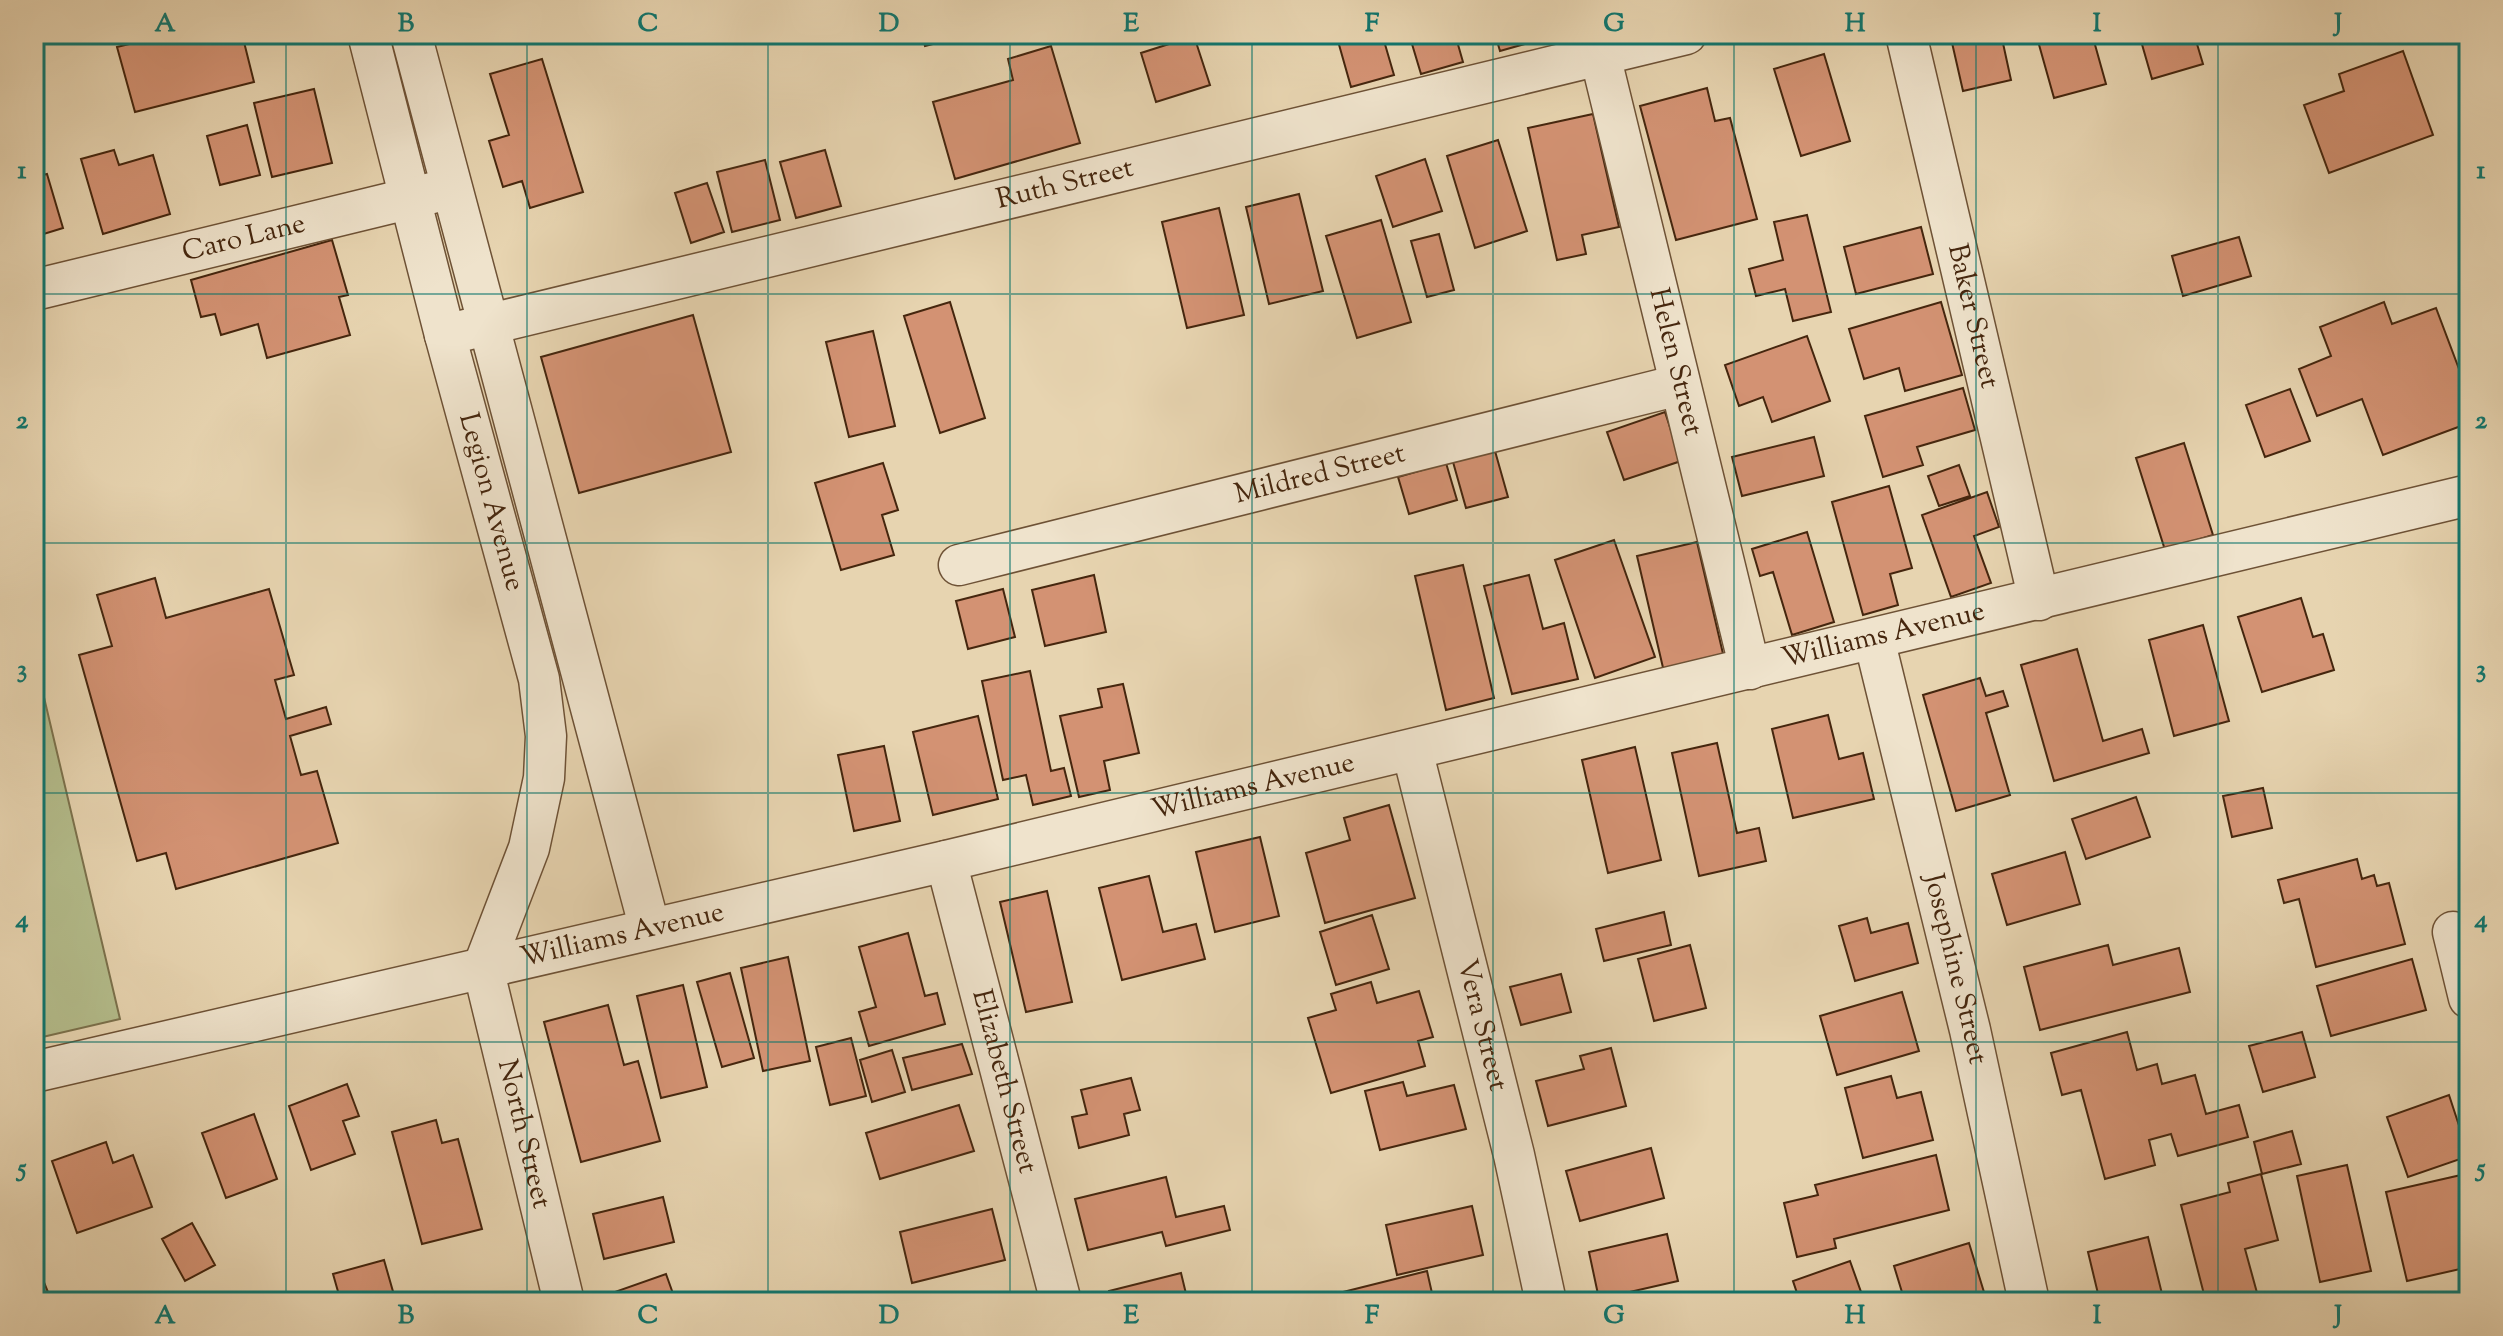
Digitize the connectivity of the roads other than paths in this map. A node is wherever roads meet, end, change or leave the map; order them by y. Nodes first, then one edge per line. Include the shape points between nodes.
1 (368, 34) edge
2 (411, 34) edge
3 (1686, 34) edge
4 (1906, 34) edge
5 (1600, 55) junction
6 (452, 187) junction
7 (410, 199) junction
8 (34, 290) edge
9 (488, 325) junction
10 (445, 335) junction
11 (1679, 385) junction
12 (2469, 495) edge
13 (959, 565) dead end
14 (2039, 600) junction
15 (1874, 639) junction
16 (573, 643) junction
17 (532, 652) junction
18 (1750, 669) junction
19 (1412, 750) junction
20 (946, 861) junction
21 (650, 929) junction
22 (2453, 932) dead end
23 (483, 968) junction
24 (2469, 998) edge
25 (34, 1072) edge
26 (564, 1302) edge
27 (1061, 1302) edge
28 (1546, 1302) edge
29 (2029, 1302) edge

1 - 7 street, Legion Avenue
2 - 6 street, Legion Avenue
3 - 5 street, Ruth Street
4 - 14 street, Baker Street
5 - 9 street, Ruth Street
5 - 11 street, Helen Street
6 - 7 street, Caro Lane
6 - 9 street, Legion Avenue
7 - 8 street, Caro Lane
7 - 10 street, Legion Avenue
9 - 10 street, Ruth Street
9 - 16 street, Legion Avenue
10 - 17 street, Legion Avenue
11 - 13 street, Mildred Street
11 - 18 street, Helen Street
12 - 14 street, Williams Avenue
14 - 15 street, Williams Avenue
15 - 18 street, Williams Avenue
15 - 29 street, Josephine Street via 1970,1030
16 - 17 street
16 - 21 street, Legion Avenue
17 - 23 street, Legion Avenue via 546,736 544,778 529,848
18 - 19 street, Williams Avenue
19 - 20 street, Williams Avenue
19 - 28 street, Vera Street
20 - 21 street, Williams Avenue
20 - 27 street, Elizabeth Street
21 - 23 street, Williams Avenue
22 - 24 street
23 - 25 street, Williams Avenue
23 - 26 street, North Street

